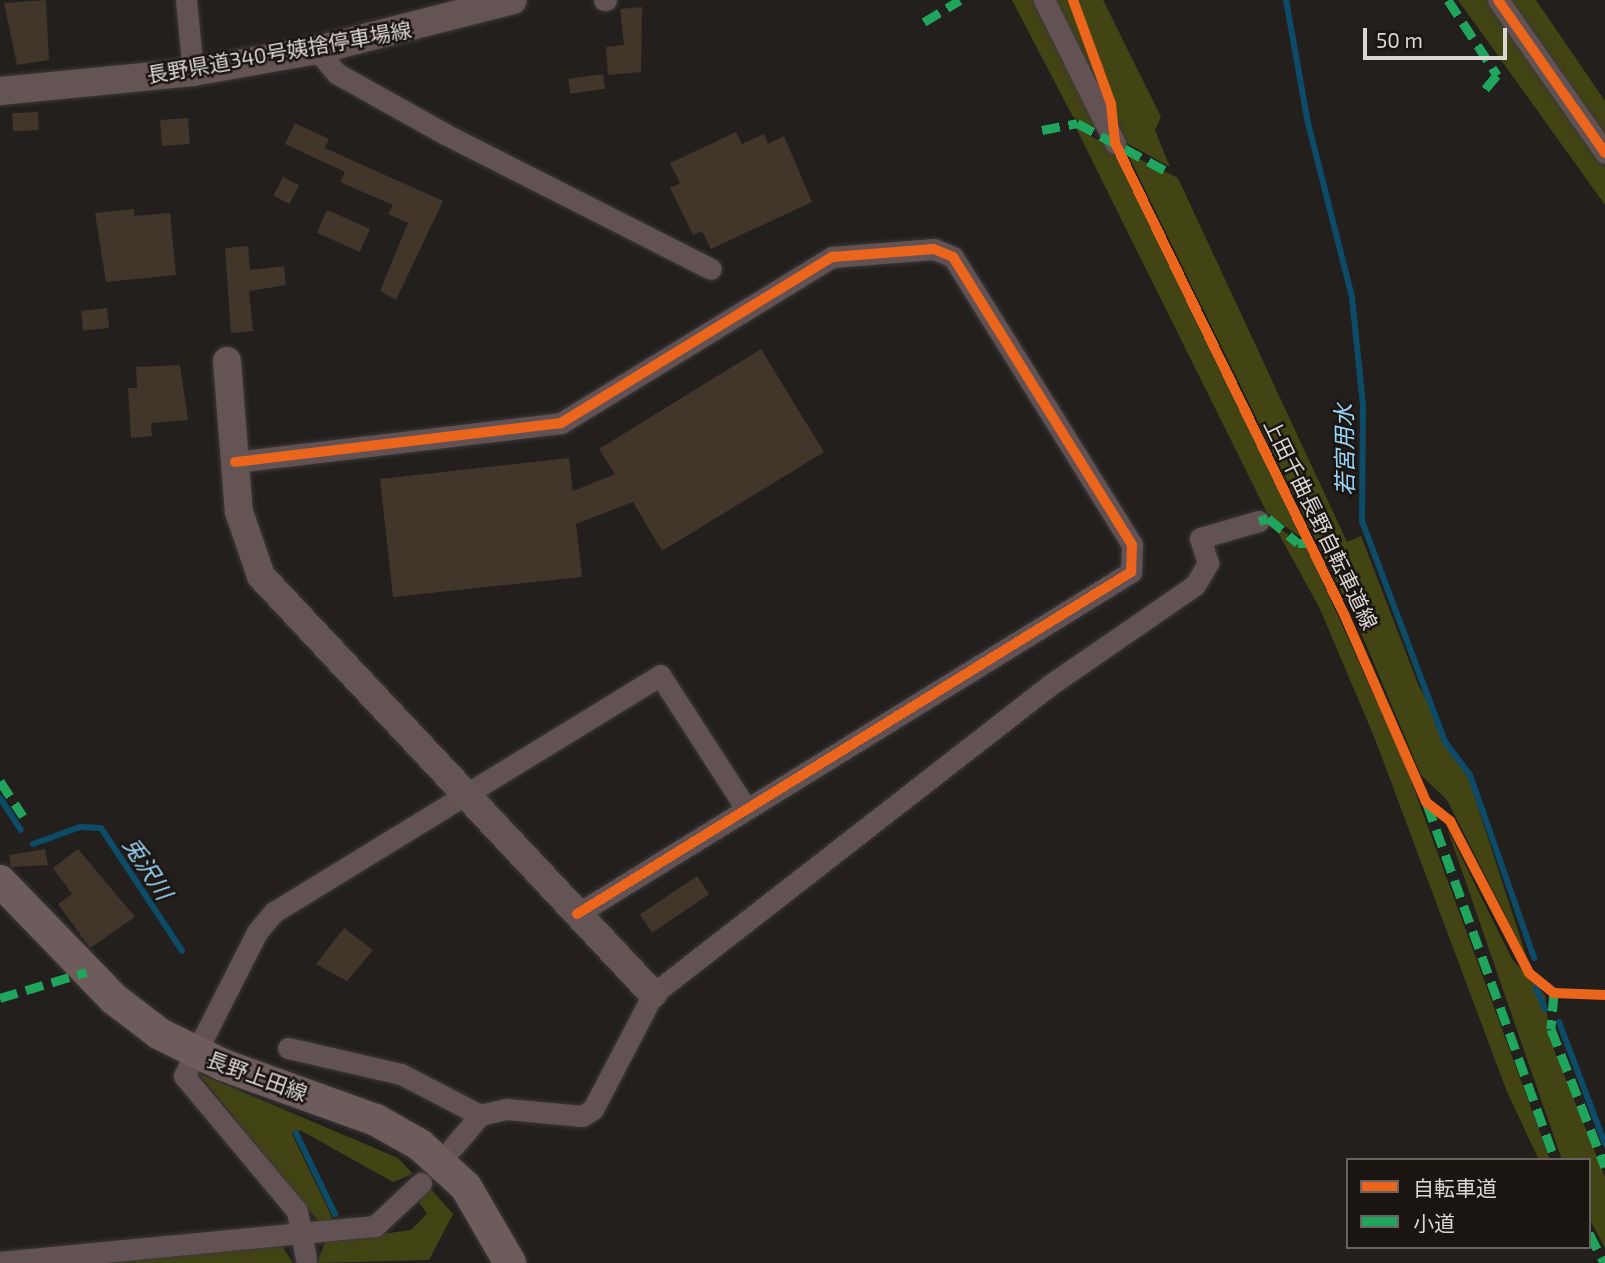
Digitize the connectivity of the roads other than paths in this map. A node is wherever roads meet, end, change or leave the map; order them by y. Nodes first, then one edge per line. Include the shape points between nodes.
1 (186, 0) edge
2 (513, 0) edge
3 (1044, 0) edge
4 (1498, 0) edge
5 (317, 50) junction
6 (193, 72) junction
7 (0, 91) edge
8 (1115, 143) dead end
9 (1605, 153) edge
10 (711, 268) dead end
11 (226, 361) dead end
12 (235, 462) junction
13 (1259, 521) dead end
14 (462, 794) junction
15 (745, 807) junction
16 (0, 881) edge
17 (577, 914) junction
18 (653, 994) junction
19 (288, 1048) dead end
20 (194, 1053) junction
21 (480, 1115) junction
22 (453, 1147) dead end
23 (421, 1183) dead end
24 (303, 1233) junction
25 (306, 1259) dead end
26 (0, 1262) edge
27 (510, 1263) edge

1 - 6 street
2 - 5 street, 長野県道340号姨捨停車場線
3 - 8 street
4 - 9 street
5 - 6 street, 長野県道340号姨捨停車場線
5 - 10 street via 336,73 445,134
6 - 7 street, 長野県道340号姨捨停車場線
11 - 12 street
12 - 14 street via 243,530 261,576
12 - 15 street via 561,423 832,257 944,250 1132,545 1135,561 1131,572
13 - 18 street via 1200,538 1208,563 1195,584 1050,685
14 - 15 street via 660,675
14 - 17 street
14 - 20 street via 274,912 257,932
15 - 17 street
16 - 20 main road, 長野上田線 via 114,999
17 - 18 street
18 - 21 street via 593,1109 582,1116 507,1109
19 - 21 street via 401,1074
20 - 24 street via 184,1073 188,1084 297,1211
20 - 27 main road, 長野上田線 via 340,1105 421,1145 466,1187
21 - 22 street
23 - 24 street via 375,1226
24 - 25 street
24 - 26 street

